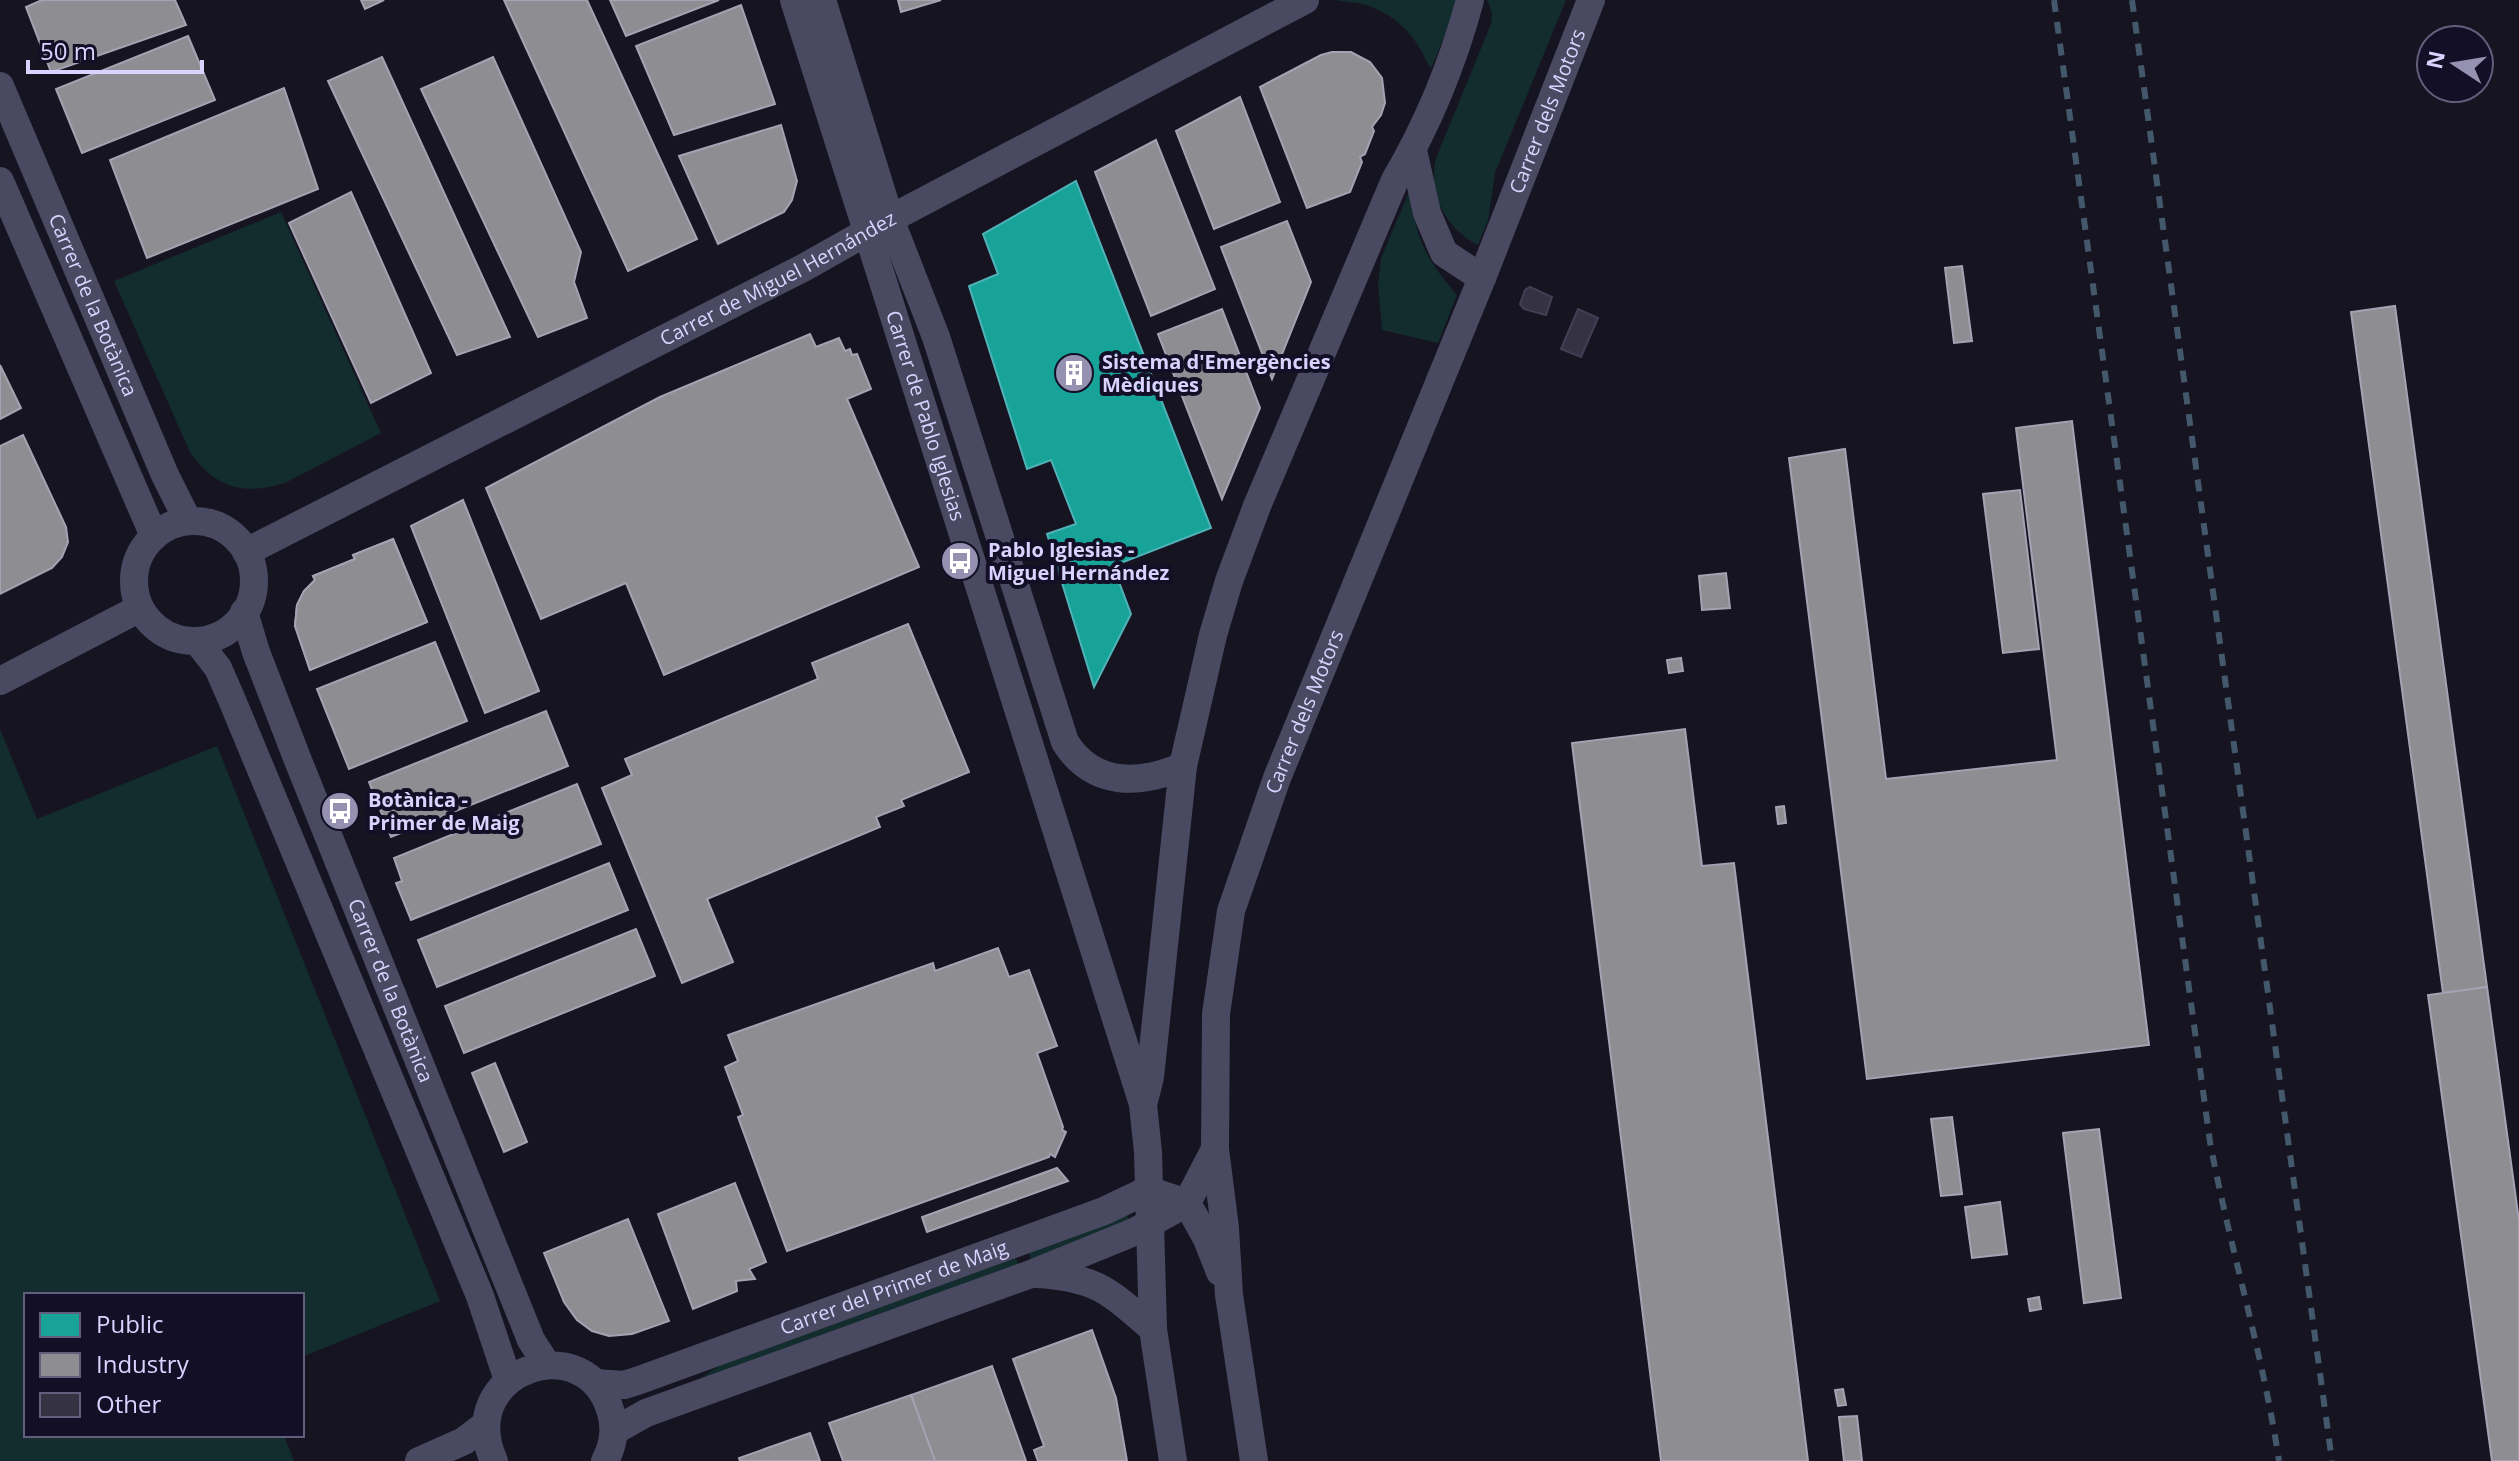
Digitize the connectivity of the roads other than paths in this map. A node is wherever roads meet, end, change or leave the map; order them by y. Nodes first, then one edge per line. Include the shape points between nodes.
1 (794, 0) edge
2 (822, 0) edge
3 (1305, 0) edge
4 (1470, 0) edge
5 (1579, 0) edge
6 (1591, 0) edge
7 (1574, 48) junction
8 (0, 86) edge
9 (1413, 150) junction
10 (0, 181) edge
11 (878, 226) junction
12 (1482, 278) junction
13 (188, 521) junction
14 (154, 536) junction
15 (246, 552) junction
16 (140, 608) junction
17 (244, 612) junction
18 (197, 641) junction
19 (0, 681) edge
20 (1183, 766) junction
21 (1143, 1105) junction
22 (1215, 1149) junction
23 (1148, 1190) junction
24 (1187, 1203) junction
25 (1149, 1224) junction
26 (1031, 1274) junction
27 (1229, 1295) junction
28 (1153, 1329) junction
29 (547, 1365) junction
30 (508, 1380) junction
31 (595, 1383) junction
32 (485, 1425) junction
33 (614, 1431) junction
34 (419, 1461) edge
35 (494, 1461) edge
36 (605, 1461) edge
37 (1173, 1461) edge
38 (1254, 1461) edge

1 - 11 street, Carrer de Pablo Iglesias
2 - 11 street, Carrer de Pablo Iglesias
3 - 11 street, Carrer de Miguel Hernández
4 - 9 street via 1461,36
5 - 7 street
6 - 7 street, Carrer dels Motors
7 - 12 street, Carrer dels Motors
8 - 13 street, Carrer de la Botànica
9 - 12 street via 1427,213 1444,253
9 - 20 street via 1395,180 1257,506 1213,635
10 - 14 street, Carrer de la Botànica
11 - 15 street, Carrer de Miguel Hernández
11 - 20 street, Carrer de Pablo Iglesias via 936,337 1065,742 1084,763 1113,777 1147,779
11 - 21 street, Carrer de Pablo Iglesias via 907,350
12 - 22 street, Carrer dels Motors via 1277,778 1231,911 1216,1014
13 - 14 street
13 - 15 street via 216,525
14 - 16 street via 135,566
15 - 17 street via 254,584
16 - 18 street via 158,629
16 - 19 street
17 - 18 street via 223,633
17 - 29 street, Carrer de la Botànica via 299,763 531,1340
18 - 30 street, Carrer de la Botànica via 218,668 238,715 480,1296
20 - 21 street
21 - 23 street
22 - 24 street
22 - 27 street, Carrer dels Motors
23 - 24 street
23 - 25 street
23 - 31 street, Carrer del Primer de Maig via 1104,1211 637,1381
24 - 25 street, Carrer del Primer de Maig
24 - 27 street
25 - 26 street, Carrer del Primer de Maig
25 - 28 street
26 - 28 street, Carrer del Primer de Maig via 1068,1276 1102,1287
26 - 33 street, Carrer del Primer de Maig via 660,1408
27 - 38 street, Carrer dels Motors
28 - 37 street
29 - 30 street
29 - 31 street via 572,1369
30 - 32 street via 490,1405
31 - 33 street via 609,1405
32 - 34 street
32 - 35 street
33 - 36 street

